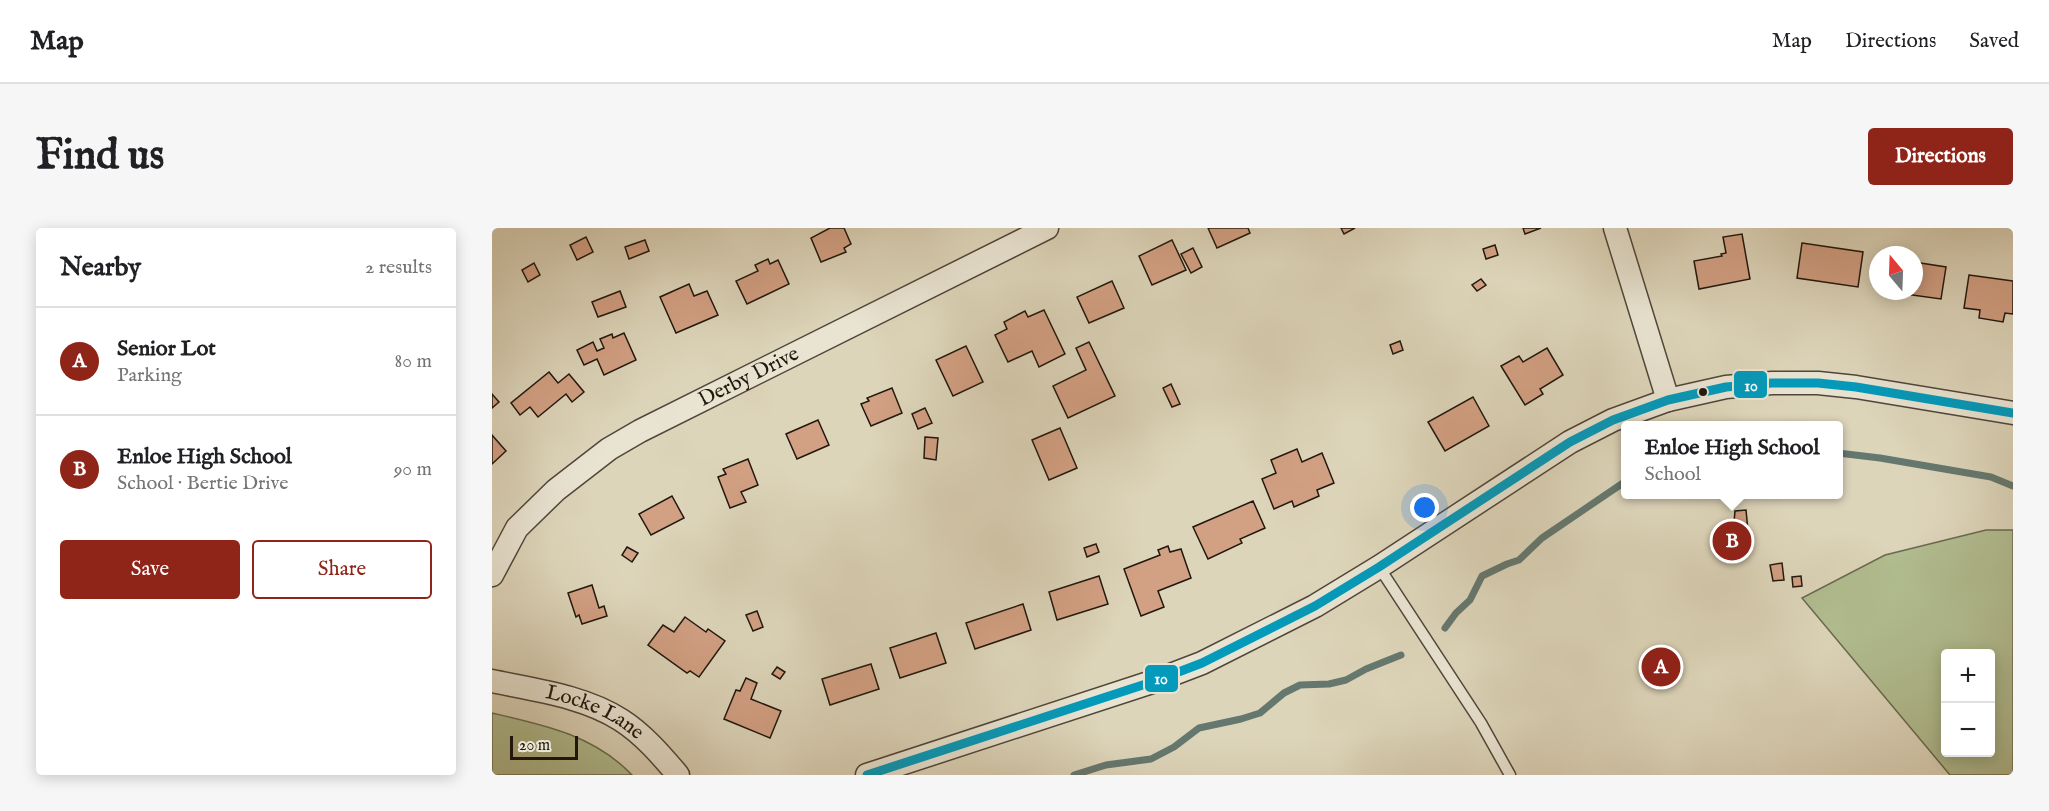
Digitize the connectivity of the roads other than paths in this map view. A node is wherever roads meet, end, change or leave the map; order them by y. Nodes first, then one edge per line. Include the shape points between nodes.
1 (1047, 228) edge
2 (1616, 228) edge
3 (1668, 400) junction
4 (2013, 413) edge
5 (1379, 567) junction
6 (492, 575) edge
7 (492, 681) edge
8 (678, 775) edge
9 (867, 775) edge
10 (1510, 775) edge

1 - 6 street, Derby Drive via 609,449 556,490 517,528
2 - 3 street
3 - 4 street via 1726,387 1818,383
3 - 5 street via 1613,420 1570,442
5 - 9 street via 1315,606 1202,663
5 - 10 lane via 1481,723
7 - 8 street, Locke Lane via 605,711 649,743

